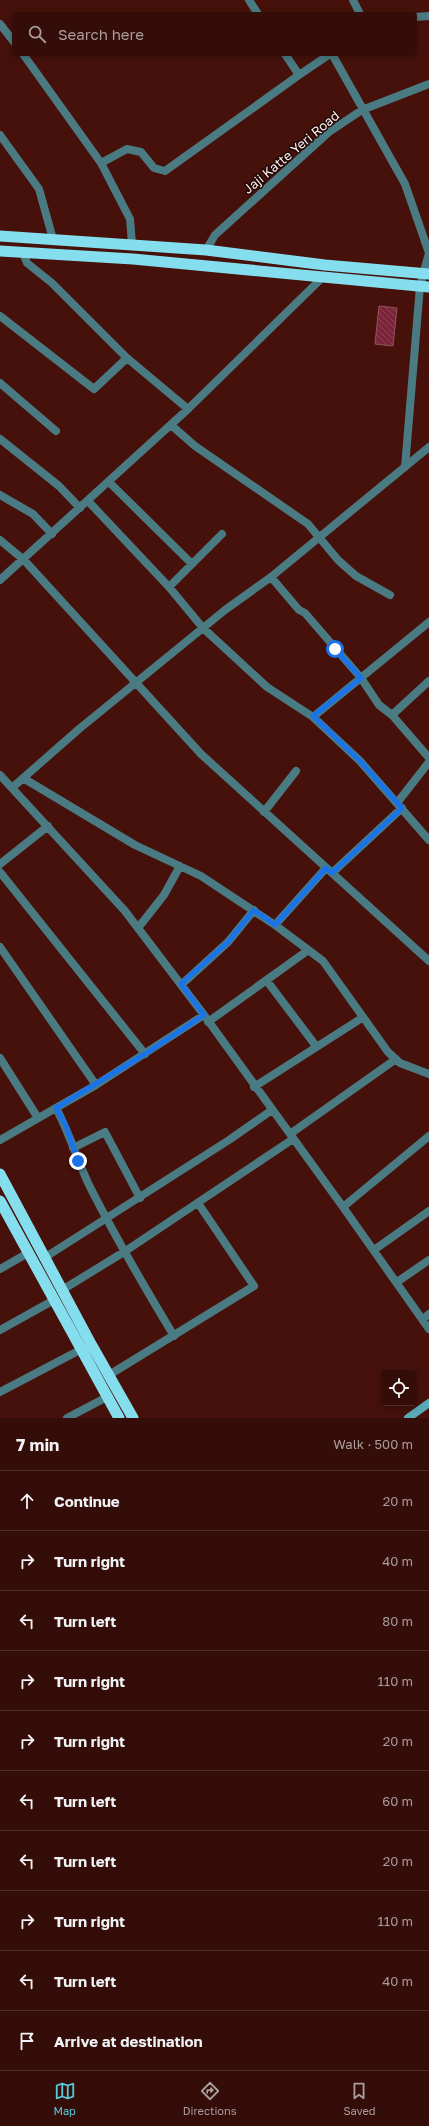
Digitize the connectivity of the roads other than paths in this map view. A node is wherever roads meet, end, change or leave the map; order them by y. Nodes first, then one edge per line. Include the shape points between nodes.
1 (249, 0) edge
2 (353, 0) edge
3 (257, 12) edge
4 (359, 12) edge
5 (429, 16) edge
6 (417, 17) edge
7 (0, 24) edge
8 (12, 39) edge
9 (23, 56) edge
10 (285, 56) edge
11 (328, 56) edge
12 (332, 56) edge
13 (298, 75) junction
14 (429, 84) edge
15 (362, 110) junction
16 (0, 135) edge
17 (101, 163) junction
18 (0, 236) edge
19 (53, 239) junction
20 (132, 244) junction
21 (206, 250) junction
22 (0, 251) edge
23 (23, 253) junction
24 (429, 253) edge
25 (426, 274) edge
26 (324, 276) junction
27 (425, 287) edge
28 (0, 316) edge
29 (126, 358) junction
30 (0, 383) edge
31 (188, 409) junction
32 (171, 425) junction
33 (56, 431) dead end
34 (0, 439) edge
35 (429, 447) edge
36 (405, 467) junction
37 (109, 482) junction
38 (0, 495) edge
39 (88, 501) junction
40 (80, 508) junction
41 (52, 534) junction
42 (222, 534) dead end
43 (319, 538) junction
44 (0, 540) edge
45 (24, 560) junction
46 (192, 564) junction
47 (271, 577) junction
48 (0, 580) edge
49 (169, 587) junction
50 (390, 595) dead end
51 (429, 622) edge
52 (203, 628) junction
53 (361, 678) junction
54 (429, 681) edge
55 (137, 683) junction
56 (392, 715) junction
57 (313, 716) junction
58 (429, 758) edge
59 (429, 762) edge
60 (296, 771) dead end
61 (0, 775) edge
62 (23, 778) junction
63 (13, 788) junction
64 (399, 806) junction
65 (264, 812) junction
66 (48, 826) junction
67 (429, 840) edge
68 (0, 864) edge
69 (180, 866) junction
70 (329, 871) junction
71 (0, 872) edge
72 (254, 910) junction
73 (275, 925) junction
74 (138, 928) junction
75 (0, 947) edge
76 (307, 951) junction
77 (429, 961) edge
78 (267, 981) junction
79 (181, 984) junction
80 (206, 1018) junction
81 (362, 1018) junction
82 (316, 1046) junction
83 (145, 1054) junction
84 (0, 1058) edge
85 (396, 1060) junction
86 (429, 1074) edge
87 (96, 1085) junction
88 (254, 1087) junction
89 (56, 1108) junction
90 (272, 1110) junction
91 (38, 1118) junction
92 (429, 1136) edge
93 (292, 1137) junction
94 (0, 1140) edge
95 (73, 1148) junction
96 (0, 1174) edge
97 (140, 1198) junction
98 (198, 1203) junction
99 (1, 1205) edge
100 (343, 1206) junction
101 (429, 1211) edge
102 (107, 1218) junction
103 (374, 1250) junction
104 (124, 1252) junction
105 (28, 1253) junction
106 (44, 1258) junction
107 (429, 1260) edge
108 (0, 1269) edge
109 (397, 1282) junction
110 (62, 1290) junction
111 (54, 1300) junction
112 (426, 1316) edge
113 (429, 1329) edge
114 (0, 1330) edge
115 (174, 1336) junction
116 (80, 1350) junction
117 (109, 1375) junction
118 (0, 1392) edge
119 (107, 1397) junction
120 (429, 1403) edge
121 (67, 1418) edge
122 (119, 1418) edge
123 (133, 1418) edge
124 (408, 1418) edge

1 - 3 street
2 - 4 street
5 - 6 street
7 - 8 street
9 - 17 street
10 - 13 street
11 - 13 street
12 - 15 street
13 - 17 street via 165,171 154,168 141,152 127,149
14 - 15 street, Jaji Katte Yeri Road
15 - 21 street, Jaji Katte Yeri Road via 329,132 241,210 215,235
15 - 24 street via 405,184
16 - 19 street via 40,189
17 - 20 street via 130,219
18 - 19 highway
19 - 20 highway
20 - 21 highway
21 - 25 highway via 325,265
22 - 23 highway
23 - 26 highway via 132,259
23 - 29 street via 27,263 52,283
24 - 25 street
25 - 27 street
26 - 27 highway
26 - 31 street
27 - 36 street
28 - 29 street via 94,389
29 - 31 street
30 - 33 street
31 - 32 street
32 - 37 street
32 - 43 street via 196,446 308,524
34 - 40 street via 59,486
35 - 36 street
36 - 43 street
37 - 39 street
37 - 46 street
38 - 41 street via 32,514
39 - 40 street
39 - 49 street
40 - 41 street
41 - 45 street
42 - 46 street
43 - 47 street
43 - 50 street via 356,576
44 - 45 street
45 - 48 street
45 - 55 street
46 - 49 street
47 - 52 street
47 - 53 street via 299,610 305,612
49 - 52 street
51 - 53 street
52 - 55 street
52 - 57 street via 267,687
53 - 56 street via 379,705
53 - 57 street
54 - 56 street
55 - 62 street
55 - 65 street via 201,754
56 - 58 street
57 - 64 street via 360,761
59 - 64 street
60 - 65 street
61 - 63 street
62 - 63 street
62 - 69 street via 135,845
63 - 66 street
64 - 67 street
64 - 70 street
65 - 70 street
66 - 68 street
66 - 74 street
69 - 72 street via 201,876
69 - 74 street via 164,895
70 - 73 street
70 - 77 street
71 - 83 street
72 - 73 street
72 - 79 street via 228,942
73 - 76 street
74 - 79 street
75 - 87 street
76 - 78 street
76 - 81 street via 323,962
78 - 80 street
78 - 82 street
79 - 80 street
80 - 83 street
80 - 88 street
81 - 82 street
81 - 85 street
82 - 88 street
83 - 87 street
84 - 91 street
85 - 86 street
85 - 93 street
87 - 89 street
88 - 90 street
89 - 91 street
89 - 95 street via 66,1126
90 - 93 street
90 - 97 street
91 - 94 street
92 - 100 street
93 - 98 street
93 - 100 street
95 - 97 street via 105,1132
95 - 102 street
96 - 106 highway
97 - 102 street
98 - 104 street
98 - 115 street via 254,1286
99 - 105 highway
100 - 103 street
101 - 103 street
102 - 104 street
102 - 106 street
103 - 109 street
104 - 110 street
104 - 115 street
105 - 108 street
105 - 111 highway
106 - 110 highway
107 - 109 street
109 - 112 street
110 - 117 highway
111 - 114 street
111 - 116 highway
112 - 113 street
115 - 117 street
116 - 118 street
116 - 119 highway
117 - 123 highway
119 - 121 street
119 - 122 highway
120 - 124 main road

